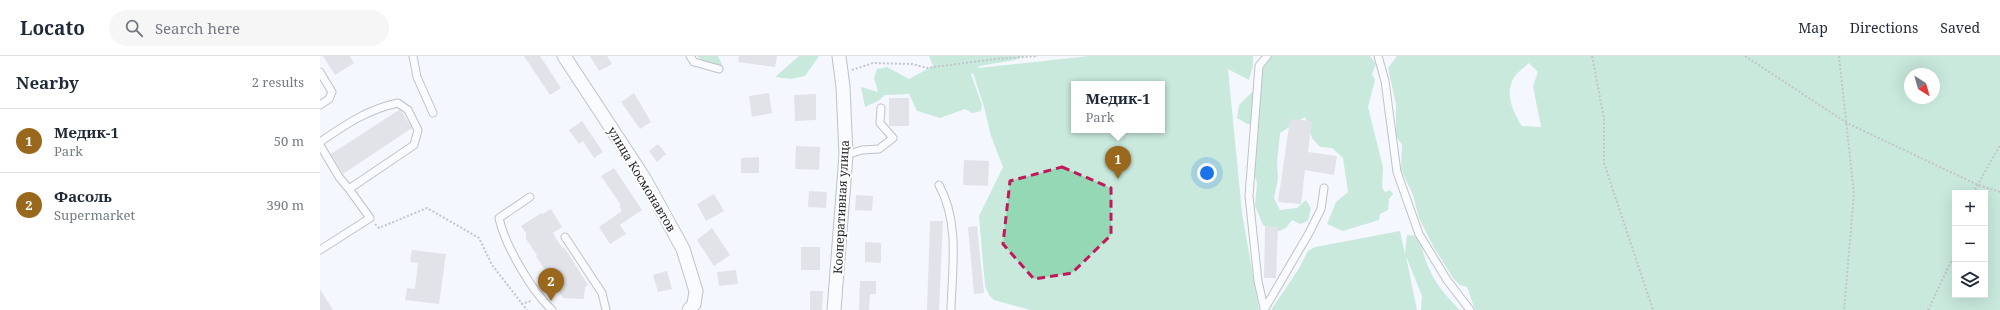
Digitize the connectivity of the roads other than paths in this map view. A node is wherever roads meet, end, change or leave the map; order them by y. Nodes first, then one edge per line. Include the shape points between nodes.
1 (413, 56) edge
2 (564, 56) edge
3 (690, 56) edge
4 (839, 56) edge
5 (1267, 56) edge
6 (1378, 56) edge
7 (720, 69) dead end
8 (320, 72) edge
9 (320, 105) edge
10 (881, 108) dead end
11 (433, 114) dead end
12 (320, 144) edge
13 (846, 156) junction
14 (939, 185) dead end
15 (1324, 188) dead end
16 (349, 189) junction
17 (530, 198) dead end
18 (565, 237) dead end
19 (320, 250) edge
20 (692, 307) edge
21 (1264, 309) edge
22 (552, 310) edge
23 (606, 310) edge
24 (834, 310) edge
25 (951, 310) edge
26 (1470, 310) edge

1 - 11 lane via 417,77
2 - 20 street, улица Космонавтов via 644,178 683,249 696,291
3 - 7 lane via 694,62
4 - 13 street, Кооперативная улица
5 - 21 lane via 1259,66 1249,196 1258,281
6 - 26 lane via 1385,81 1397,172 1417,228 1447,280
8 - 9 lane via 332,92 329,99
10 - 13 lane via 880,123 893,138 879,149 862,150
12 - 16 lane
12 - 16 lane via 354,119 380,107 398,103 408,110 418,130 414,145
13 - 24 street, Кооперативная улица
14 - 25 lane via 954,234
15 - 21 lane via 1321,209
16 - 19 lane via 370,218
17 - 22 lane via 499,218 503,235 541,299
18 - 23 lane via 602,293

